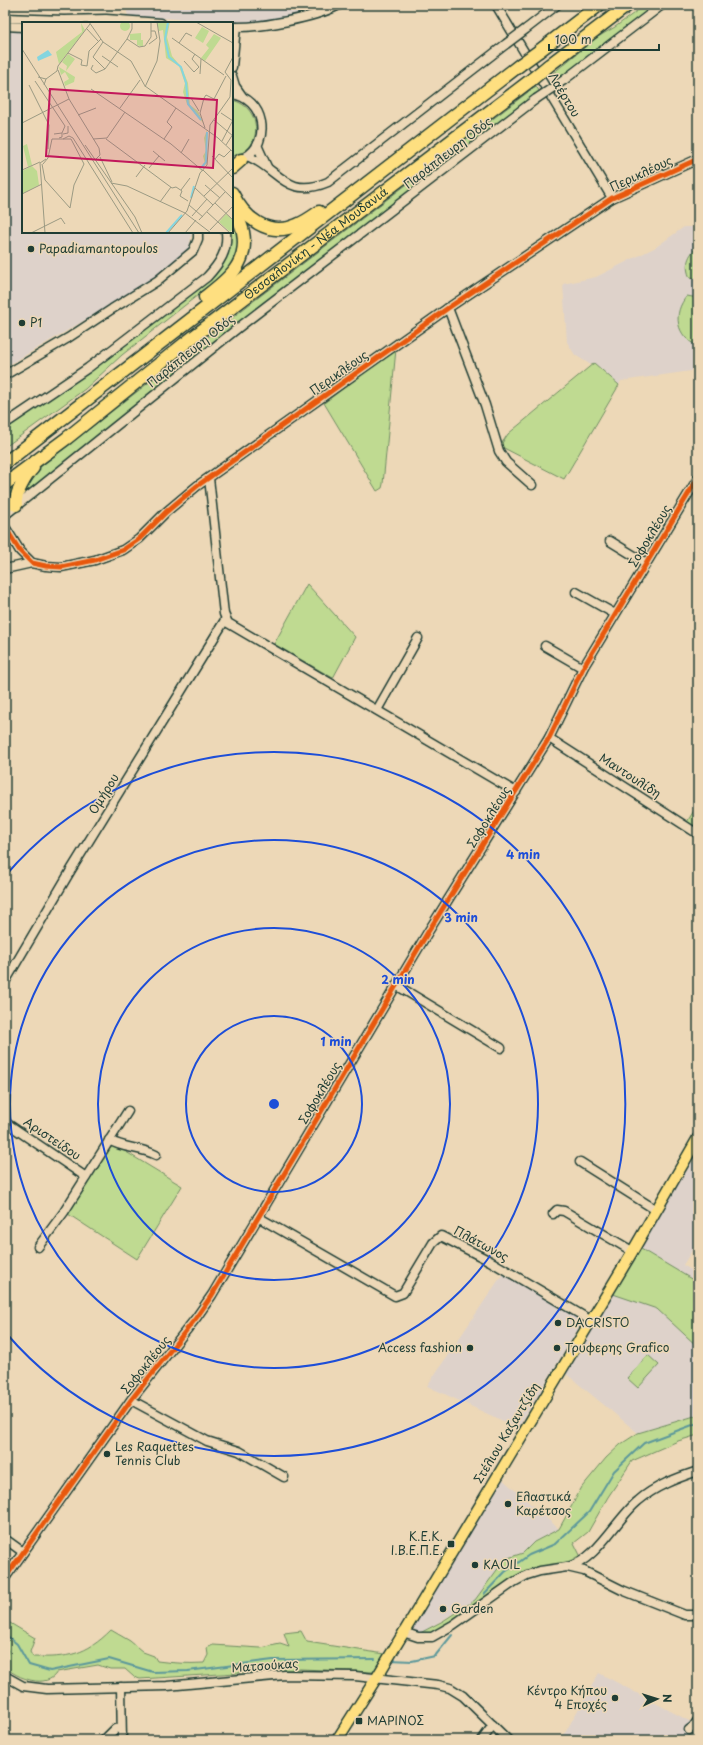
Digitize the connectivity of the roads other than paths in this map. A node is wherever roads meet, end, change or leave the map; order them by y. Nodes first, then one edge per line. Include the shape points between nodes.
1 (339, 5) edge
2 (496, 5) edge
3 (557, 5) edge
4 (599, 5) edge
5 (628, 5) edge
6 (662, 5) edge
7 (5, 18) edge
8 (64, 20) junction
9 (122, 21) edge
10 (77, 22) edge
11 (136, 22) edge
12 (5, 26) edge
13 (22, 27) edge
14 (234, 27) edge
15 (233, 47) edge
16 (233, 79) edge
17 (233, 94) edge
18 (243, 97) junction
19 (463, 109) junction
20 (257, 145) junction
21 (240, 159) edge
22 (698, 159) edge
23 (233, 167) edge
24 (269, 170) junction
25 (233, 195) edge
26 (612, 198) junction
27 (233, 206) edge
28 (198, 233) edge
29 (226, 233) edge
30 (448, 308) junction
31 (5, 375) edge
32 (84, 402) junction
33 (5, 424) edge
34 (67, 438) junction
35 (5, 463) edge
36 (209, 478) junction
37 (698, 478) edge
38 (5, 484) edge
39 (532, 485) dead end
40 (197, 486) junction
41 (211, 496) junction
42 (16, 505) junction
43 (5, 515) edge
44 (5, 527) edge
45 (610, 541) dead end
46 (32, 563) junction
47 (646, 563) junction
48 (5, 569) edge
49 (576, 592) dead end
50 (615, 614) junction
51 (225, 620) junction
52 (418, 638) dead end
53 (545, 646) dead end
54 (583, 668) junction
55 (377, 710) junction
56 (549, 738) junction
57 (516, 792) junction
58 (698, 834) edge
59 (5, 982) edge
60 (396, 985) junction
61 (501, 1048) dead end
62 (128, 1111) dead end
63 (5, 1122) edge
64 (698, 1138) edge
65 (109, 1140) junction
66 (156, 1155) dead end
67 (580, 1162) dead end
68 (86, 1177) junction
69 (656, 1210) junction
70 (553, 1214) dead end
71 (258, 1217) junction
72 (38, 1247) dead end
73 (632, 1251) junction
74 (590, 1320) junction
75 (131, 1400) junction
76 (698, 1471) edge
77 (284, 1477) dead end
78 (5, 1539) edge
79 (23, 1552) junction
80 (567, 1567) junction
81 (5, 1578) edge
82 (698, 1615) edge
83 (403, 1632) junction
84 (5, 1676) edge
85 (377, 1677) junction
86 (121, 1687) junction
87 (698, 1720) edge
88 (493, 1724) junction
89 (121, 1728) junction
90 (689, 1730) dead end
91 (104, 1740) edge
92 (122, 1740) edge
93 (337, 1740) edge
94 (482, 1740) edge
95 (508, 1740) edge

1 - 14 street via 298,19
2 - 26 street, Λαέρτου
3 - 24 street, bridge via 328,182 311,187 296,186 281,180
4 - 19 highway, Θεσσαλονίκη - Νέα Μουδανιά, bridge
5 - 34 highway, Θεσσαλονίκη - Νέα Μουδανιά, bridge via 184,344
6 - 42 street, Παράπλευρη Οδός, bridge via 238,328
7 - 8 street
8 - 9 street
8 - 10 street
9 - 11 street
12 - 13 street
14 - 15 street
16 - 18 street
17 - 18 street
18 - 20 street via 255,107 262,122
19 - 25 highway via 424,134 323,210 294,226 276,229 262,226 245,215
19 - 32 highway, Θεσσαλονίκη - Νέα Μουδανιά
20 - 21 street
20 - 24 street
21 - 23 highway
21 - 24 street
22 - 26 street, Περικλέους
26 - 30 street, Περικλέους
27 - 32 highway via 243,230 244,240 243,252 234,272 124,362 94,389
28 - 31 street via 193,251 157,282
29 - 33 street via 222,260 207,276 88,368
30 - 36 street, Περικλέους
30 - 39 street via 486,405 499,451 506,462
32 - 35 highway, Θεσσαλονίκη - Νέα Μουδανιά
34 - 38 highway, Θεσσαλονίκη - Νέα Μουδανιά
34 - 42 highway via 26,475
36 - 40 street, Περικλέους
36 - 41 street
37 - 47 street, Σοφοκλέους
40 - 41 street
40 - 46 street, Περικλέους via 139,539 123,550 95,560 61,567
41 - 51 street
42 - 43 street, Παράπλευρη Οδός
44 - 46 street via 20,551
45 - 47 street
46 - 48 street
47 - 50 street, Σοφοκλέους
49 - 50 street
50 - 54 street, Σοφοκλέους
51 - 55 street
51 - 59 street, Ομήρου via 67,876
52 - 55 street
53 - 54 street
54 - 56 street, Σοφοκλέους
55 - 57 street
56 - 57 street, Σοφοκλέους
56 - 58 street, Μαντουλίδη
57 - 60 street, Σοφοκλέους
60 - 61 street
60 - 71 street, Σοφοκλέους
62 - 65 street
63 - 68 street, Αριστείδου
64 - 69 main road, Στέλιου Καζαντζίδη
65 - 66 street
65 - 68 street
67 - 69 street
68 - 72 street
69 - 73 main road, Στέλιου Καζαντζίδη
70 - 73 street via 557,1210 564,1211
71 - 74 street, Πλάτωνος via 395,1296 403,1293 433,1243 441,1236 495,1264
71 - 75 street, Σοφοκλέους via 206,1305
73 - 74 main road, Στέλιου Καζαντζίδη
74 - 83 main road, Στέλιου Καζαντζίδη
75 - 77 street via 207,1441 239,1451
75 - 79 street, Σοφοκλέους
76 - 80 street via 665,1484 641,1498 598,1547 576,1566
78 - 79 street
79 - 81 street, Σοφοκλέους
80 - 82 street via 584,1571 622,1590 685,1615
80 - 83 street via 527,1575 432,1637 418,1637
83 - 85 main road, Στέλιου Καζαντζίδη
84 - 86 street, Ματσούκας via 20,1685 34,1688
85 - 86 street, Ματσούκας via 285,1675 167,1686
85 - 88 street, Ματσούκας via 450,1688 463,1696
85 - 93 main road, Στέλιου Καζαντζίδη
86 - 89 street
87 - 90 street
88 - 94 street
88 - 95 street, Ματσούκας
89 - 91 street via 115,1729
89 - 92 street

